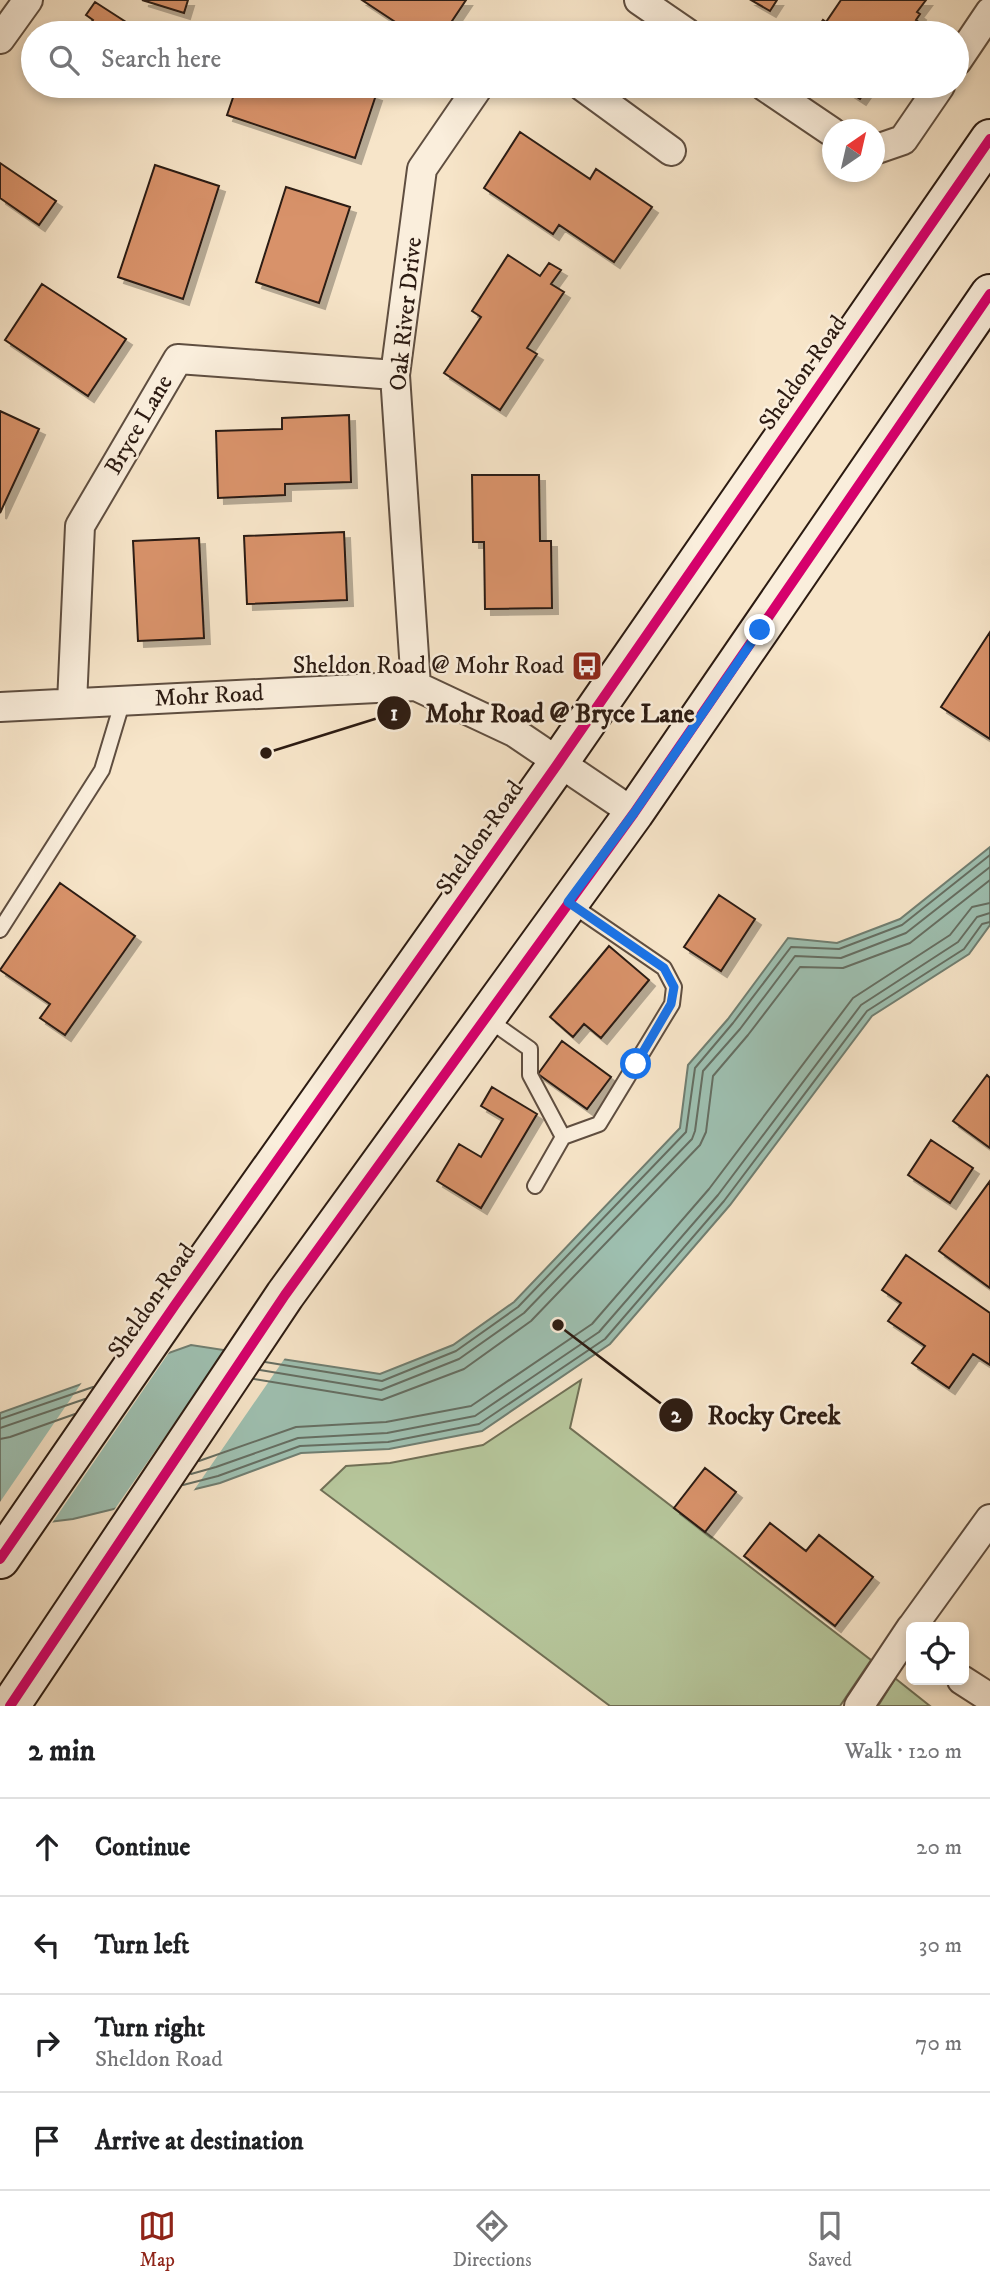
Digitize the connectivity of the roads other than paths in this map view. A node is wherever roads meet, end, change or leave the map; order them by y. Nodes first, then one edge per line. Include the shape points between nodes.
1 (28, 0) edge
2 (639, 0) edge
3 (990, 12) edge
4 (670, 21) edge
5 (0, 39) edge
6 (969, 43) edge
7 (471, 98) edge
8 (598, 98) edge
9 (782, 98) edge
10 (932, 98) edge
11 (822, 125) edge
12 (990, 139) edge
13 (885, 146) edge
14 (671, 151) dead end
15 (990, 294) edge
16 (395, 375) junction
17 (416, 686) junction
18 (123, 700) junction
19 (72, 703) junction
20 (0, 707) edge
21 (559, 762) junction
22 (634, 813) junction
23 (568, 902) junction
24 (0, 930) edge
25 (485, 1018) junction
26 (563, 1137) junction
27 (535, 1186) dead end
28 (990, 1519) edge
29 (0, 1559) edge
30 (918, 1622) edge
31 (906, 1639) edge
32 (969, 1684) edge
33 (990, 1698) edge
34 (10, 1706) edge
35 (859, 1706) edge

1 - 5 street
2 - 4 street
3 - 6 street
7 - 16 street, Oak River Drive via 422,169
8 - 14 street
9 - 11 street
10 - 13 street via 903,140
12 - 21 main road, Sheldon Road
15 - 22 main road
16 - 17 street, Oak River Drive
16 - 19 street, Bryce Lane via 178,359 80,526
17 - 18 street, Mohr Road
17 - 21 street, Mohr Road via 514,732
18 - 19 street, Mohr Road
18 - 24 lane via 102,769
19 - 20 street, Mohr Road
21 - 22 street, Mohr Road
21 - 29 main road, Sheldon Road
22 - 23 main road
23 - 25 main road
23 - 26 lane via 664,968 674,987 671,1004 599,1124
25 - 26 lane via 530,1049 530,1075
25 - 34 main road via 285,1296
26 - 27 lane
28 - 30 street
31 - 35 street
32 - 33 street

